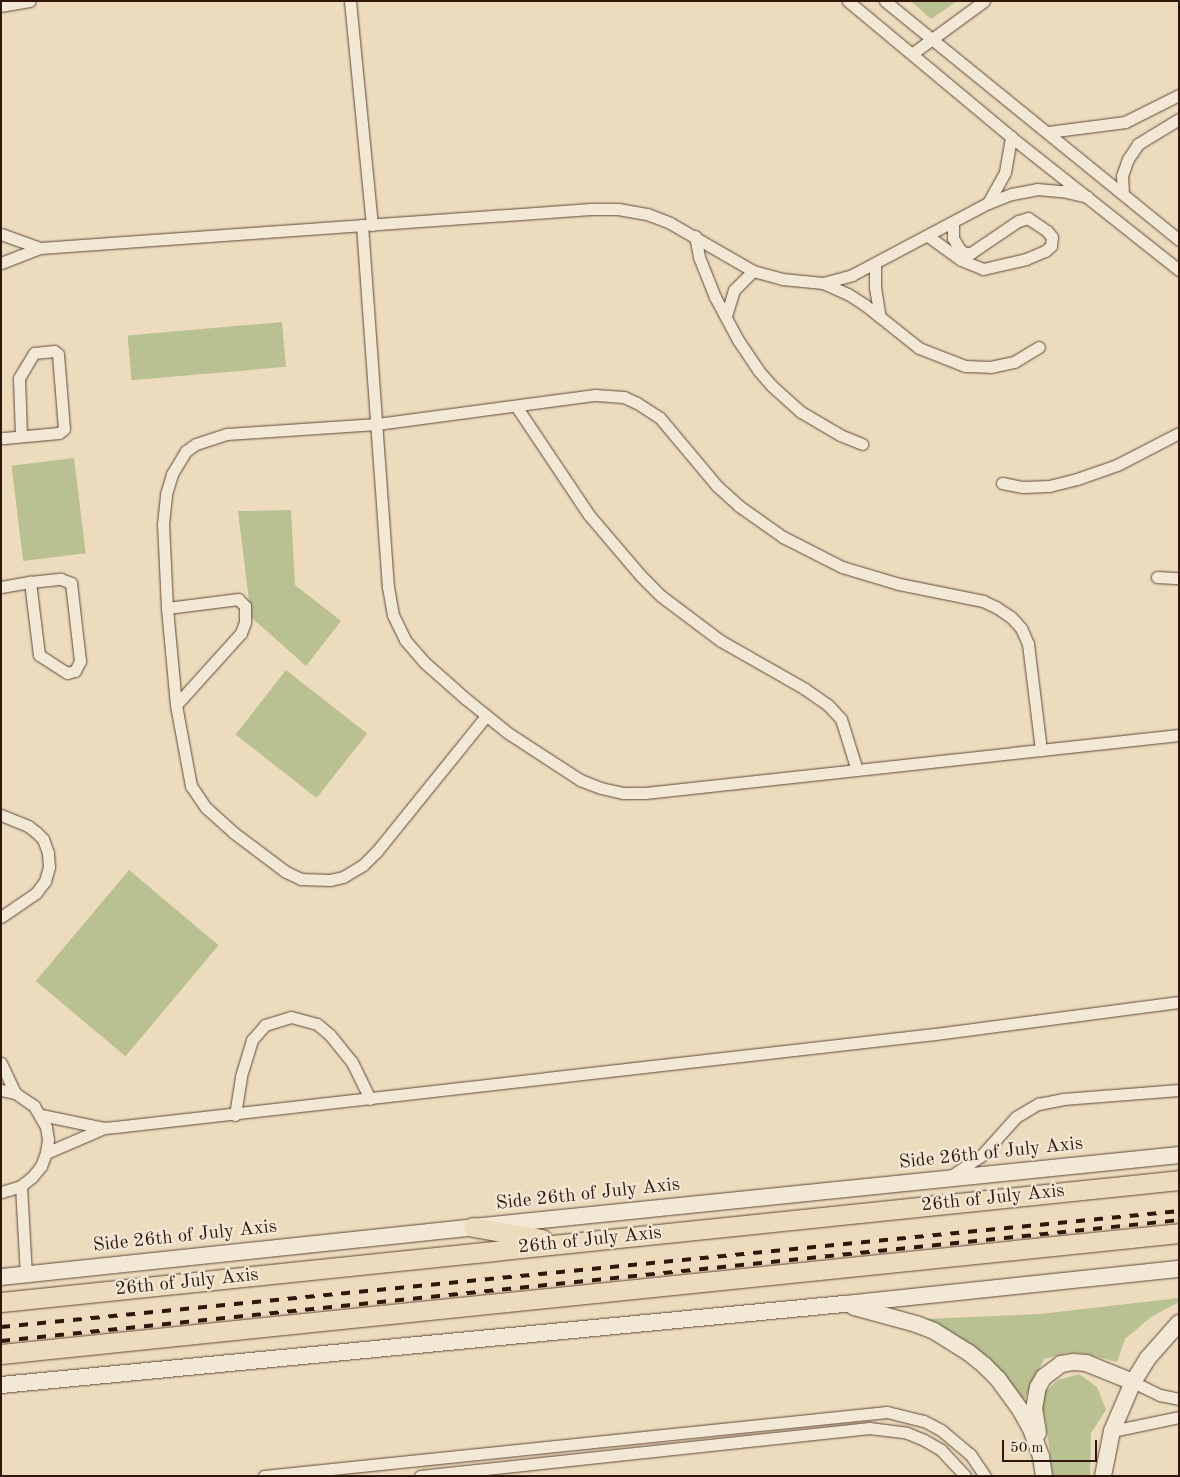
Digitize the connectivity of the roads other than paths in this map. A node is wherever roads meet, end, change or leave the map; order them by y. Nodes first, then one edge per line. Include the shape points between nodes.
1 (30, 1) edge
2 (350, 1) edge
3 (848, 1) edge
4 (885, 1) edge
5 (984, 1) edge
6 (1, 6) edge
7 (931, 39) junction
8 (913, 53) junction
9 (1179, 95) edge
10 (1179, 119) edge
11 (1048, 132) junction
12 (1011, 137) junction
13 (1123, 194) junction
14 (1087, 197) junction
15 (988, 203) junction
16 (954, 223) junction
17 (367, 225) junction
18 (1, 234) edge
19 (695, 236) junction
20 (928, 236) junction
21 (1179, 240) edge
22 (40, 248) junction
23 (963, 256) junction
24 (1, 263) edge
25 (875, 263) junction
26 (1179, 270) edge
27 (753, 271) junction
28 (823, 284) junction
29 (726, 316) junction
30 (880, 317) junction
31 (1039, 347) dead end
32 (516, 406) junction
33 (377, 424) junction
34 (1179, 433) edge
35 (21, 436) junction
36 (1, 438) edge
37 (862, 444) dead end
38 (1002, 483) dead end
39 (1157, 577) dead end
40 (1179, 578) edge
41 (30, 582) junction
42 (1, 587) edge
43 (167, 608) junction
44 (176, 705) junction
45 (486, 716) junction
46 (1179, 735) edge
47 (1041, 750) junction
48 (857, 770) junction
49 (1, 815) edge
50 (1, 917) edge
51 (1179, 1002) edge
52 (1, 1063) edge
53 (1, 1090) edge
54 (1179, 1090) edge
55 (15, 1093) junction
56 (370, 1099) junction
57 (41, 1115) junction
58 (235, 1115) junction
59 (104, 1128) junction
60 (46, 1154) junction
61 (1179, 1155) edge
62 (948, 1178) junction
63 (1179, 1180) edge
64 (21, 1186) junction
65 (1, 1192) edge
66 (473, 1226) junction
67 (1179, 1233) edge
68 (563, 1243) junction
69 (1179, 1269) edge
70 (26, 1275) junction
71 (1, 1278) edge
72 (1, 1302) edge
73 (844, 1304) junction
74 (1179, 1324) edge
75 (1, 1354) edge
76 (1133, 1382) junction
77 (1, 1385) edge
78 (1179, 1399) edge
79 (887, 1412) junction
80 (1179, 1417) edge
81 (888, 1429) junction
82 (1112, 1431) junction
83 (1041, 1457) junction
84 (264, 1476) edge
85 (420, 1476) edge
86 (965, 1476) edge
87 (985, 1476) edge
88 (1044, 1476) edge
89 (1103, 1476) edge

1 - 6 street
2 - 17 street
3 - 8 street
4 - 7 street
5 - 7 street
7 - 8 street
7 - 11 street
8 - 12 street
9 - 11 street via 1118,124
10 - 13 street via 1138,144 1122,176
11 - 13 street
12 - 14 street
12 - 15 street via 1005,172
13 - 21 street
14 - 15 street via 1062,190 1037,189
14 - 26 street
15 - 16 street
16 - 20 street
16 - 23 street via 953,238
17 - 19 street via 590,209 647,214
17 - 22 street
17 - 33 street
18 - 22 street
19 - 27 street
19 - 29 street via 703,270
20 - 23 street
20 - 25 street
22 - 24 street
23 - 23 street via 983,269 995,268 1045,252 1051,246 1052,237 1041,224 1023,218
25 - 28 street via 852,275
25 - 30 street
27 - 28 street via 782,279
27 - 29 street via 734,290
28 - 30 street via 848,294
29 - 37 street via 748,356 786,400 818,423
30 - 31 street via 919,348 965,366 990,368 1014,362
32 - 33 street
32 - 47 street via 595,395 624,397 660,418 717,486 739,506 806,550 858,572 983,601 996,607 1021,628 1028,644
32 - 48 street via 589,516 635,570 661,596 714,636 828,705 840,718
33 - 43 street via 228,434 196,444 186,451 172,474 164,510
33 - 45 street via 388,587 393,615 405,640 424,662
34 - 38 street via 1117,465 1077,479 1049,486 1022,487
35 - 35 street via 59,433 64,429 58,354 54,351 34,353 19,378
35 - 36 street
39 - 40 street
41 - 41 street via 64,579 71,583 80,661 76,671 67,672 39,655
41 - 42 street
43 - 44 street
43 - 44 street via 238,599 244,606 245,622 241,632
44 - 45 street via 191,786 206,808 286,872 301,878 330,880 363,865 377,851
45 - 48 street via 580,780 623,793
46 - 47 street
47 - 48 street
49 - 50 street via 36,832 48,853 49,867 45,881 36,893
51 - 56 street via 935,1034
52 - 55 street
53 - 55 street
54 - 62 street via 1038,1104 1016,1117 981,1156
55 - 57 street
56 - 58 street
56 - 58 street via 352,1062 330,1035 317,1024 291,1017 265,1026 252,1040 241,1076
57 - 59 street
57 - 60 street via 46,1127
58 - 59 street
59 - 60 street
60 - 64 street via 32,1177
61 - 62 main road, Side 26th of July Axis
62 - 66 main road, Side 26th of July Axis
63 - 68 highway, 26th of July Axis
64 - 65 street
64 - 70 street
66 - 68 highway
66 - 70 main road, Side 26th of July Axis
67 - 75 highway
68 - 72 highway, 26th of July Axis
69 - 73 main road
70 - 71 main road, Side 26th of July Axis
73 - 77 main road
73 - 83 main road via 916,1324 968,1352 1010,1394
74 - 76 main road via 1148,1358
76 - 78 street via 1160,1395
76 - 82 main road
76 - 83 main road via 1086,1363 1061,1364 1052,1370 1038,1387 1035,1397
79 - 81 street
79 - 84 street
79 - 87 street via 924,1421 941,1430 970,1454
80 - 82 street
81 - 85 street via 869,1428
81 - 86 street via 907,1432 941,1450
82 - 89 main road
83 - 88 main road

